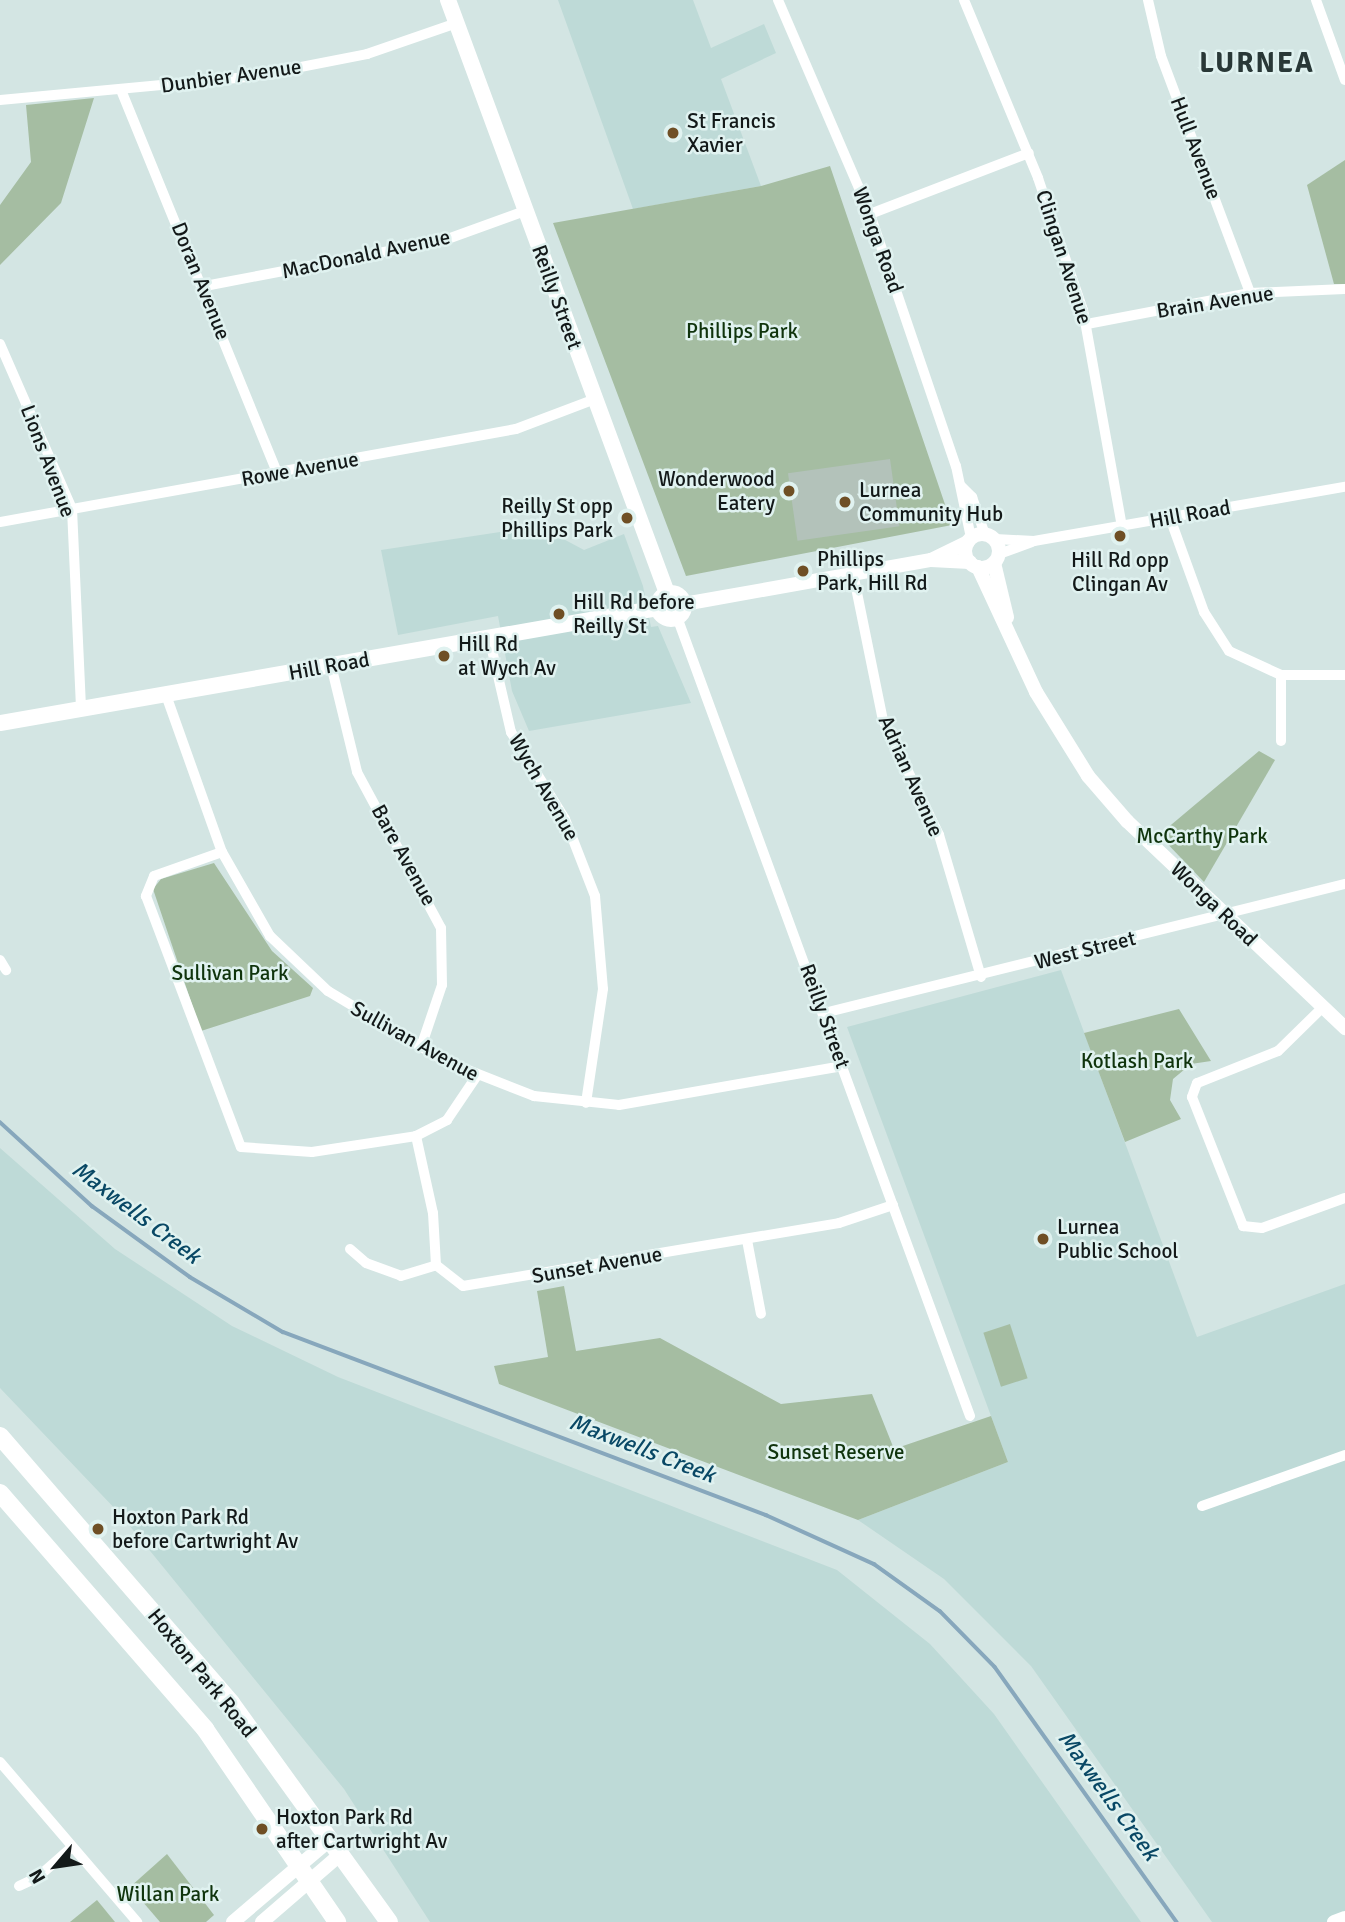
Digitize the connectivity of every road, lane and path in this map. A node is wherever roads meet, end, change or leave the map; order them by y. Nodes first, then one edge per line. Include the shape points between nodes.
1 (448, 0) edge
2 (778, 0) edge
3 (964, 0) edge
4 (1148, 0) edge
5 (1316, 0) edge
6 (457, 23) junction
7 (1345, 80) edge
8 (121, 90) junction
9 (0, 100) edge
10 (1028, 153) junction
11 (525, 211) junction
12 (870, 215) junction
13 (205, 286) junction
14 (1345, 289) edge
15 (1250, 293) junction
16 (1087, 324) junction
17 (0, 344) edge
18 (595, 399) junction
19 (277, 473) junction
20 (1345, 487) edge
21 (72, 509) junction
22 (1170, 518) junction
23 (0, 522) edge
24 (1122, 526) junction
25 (985, 545) junction
26 (931, 560) junction
27 (974, 565) junction
28 (853, 573) junction
29 (667, 593) junction
30 (659, 608) junction
31 (681, 611) junction
32 (1009, 628) junction
33 (489, 637) junction
34 (331, 665) junction
35 (1282, 675) junction
36 (1345, 675) edge
37 (166, 695) junction
38 (82, 709) junction
39 (0, 723) edge
40 (1281, 741) dead end
41 (222, 852) junction
42 (1345, 884) edge
43 (1224, 914) junction
44 (981, 977) junction
45 (1322, 1007) junction
46 (824, 1013) junction
47 (1345, 1028) edge
48 (421, 1047) junction
49 (843, 1066) junction
50 (476, 1077) junction
51 (586, 1103) junction
52 (416, 1136) junction
53 (1345, 1198) edge
54 (893, 1205) junction
55 (747, 1240) junction
56 (349, 1250) dead end
57 (436, 1265) junction
58 (761, 1314) dead end
59 (970, 1416) dead end
60 (0, 1436) edge
61 (1345, 1455) edge
62 (0, 1493) edge
63 (1202, 1506) dead end
64 (0, 1762) edge
65 (331, 1839) junction
66 (72, 1847) junction
67 (342, 1853) junction
68 (300, 1864) junction
69 (312, 1880) junction
70 (19, 1886) dead end
71 (1345, 1918) edge
72 (137, 1922) edge
73 (233, 1922) edge
74 (262, 1922) edge
75 (338, 1922) edge
76 (389, 1922) edge
77 (1334, 1922) edge

1 - 6 main road, Reilly Street
2 - 12 street, Wonga Road
3 - 10 street, Clingan Avenue
4 - 15 street, Hull Avenue via 1161,56
5 - 7 street
6 - 8 street, Dunbier Avenue via 367,54 250,78
6 - 11 main road, Reilly Street
8 - 9 street, Dunbier Avenue
8 - 13 street, Doran Avenue
10 - 12 street
10 - 16 street, Clingan Avenue
11 - 13 street, MacDonald Avenue via 442,241
11 - 18 main road, Reilly Street
12 - 25 street, Wonga Road
13 - 19 street, Doran Avenue
14 - 15 street, Brain Avenue
15 - 16 street, Brain Avenue
16 - 24 street, Clingan Avenue
17 - 21 street, Lions Avenue
18 - 19 street, Rowe Avenue via 516,429
18 - 29 main road, Reilly Street
19 - 21 street, Rowe Avenue
20 - 22 street, Hill Road
21 - 23 street, Rowe Avenue
21 - 38 street, Lions Avenue
22 - 24 street, Hill Road
22 - 35 street via 1217,635 1243,660
24 - 25 street, Hill Road
25 - 26 street, Hill Road
25 - 27 street, Hill Road
25 - 27 street, Wonga Road
25 - 32 street, Wonga Road
26 - 27 street, Hill Road
26 - 28 street, Hill Road
27 - 32 street, Wonga Road
28 - 31 street, Hill Road
28 - 44 street, Adrian Avenue via 883,720 939,835
29 - 30 main road
29 - 31 main road via 680,596
30 - 31 main road via 664,616
30 - 33 main road, Hill Road
31 - 46 street, Reilly Street
32 - 43 street, Wonga Road via 1036,692 1088,776
33 - 34 main road, Hill Road
33 - 51 street, Wych Avenue via 511,732 574,836 597,906 603,989
34 - 37 main road, Hill Road
34 - 48 street, Bare Avenue via 357,772 441,928 442,985
35 - 36 street
35 - 40 street
37 - 38 main road, Hill Road
37 - 41 street, Sullivan Avenue
38 - 39 main road, Hill Road
41 - 48 street, Sullivan Avenue via 250,908 288,957 328,991
41 - 52 street via 154,876 146,896 235,1141 251,1150 294,1153
42 - 43 street, West Street
43 - 44 street, West Street
43 - 45 street, Wonga Road
44 - 46 street, West Street
45 - 47 street, Wonga Road
45 - 53 street via 1279,1051 1197,1083 1192,1097 1243,1226 1262,1228
46 - 49 street, Reilly Street
48 - 50 street, Sullivan Avenue
49 - 51 street, Sullivan Avenue via 642,1104
49 - 54 street, Reilly Street
50 - 51 street, Sullivan Avenue via 534,1096
50 - 52 street via 447,1119
52 - 57 street via 433,1213
54 - 55 street, Sunset Avenue via 839,1223
54 - 59 street, Reilly Street
55 - 57 street, Sunset Avenue via 473,1286 455,1284
55 - 58 street
56 - 57 street via 366,1263 401,1276
60 - 65 main road, Hoxton Park Road via 231,1703
61 - 63 street
62 - 68 main road, Hoxton Park Road via 205,1729
64 - 66 street
65 - 67 main road, Hoxton Park Road
65 - 68 street
66 - 70 street via 38,1877
66 - 72 street
67 - 69 street
67 - 76 main road, Hoxton Park Road
68 - 69 main road, Hoxton Park Road
68 - 73 street
69 - 74 street
69 - 75 main road, Hoxton Park Road
71 - 77 street

